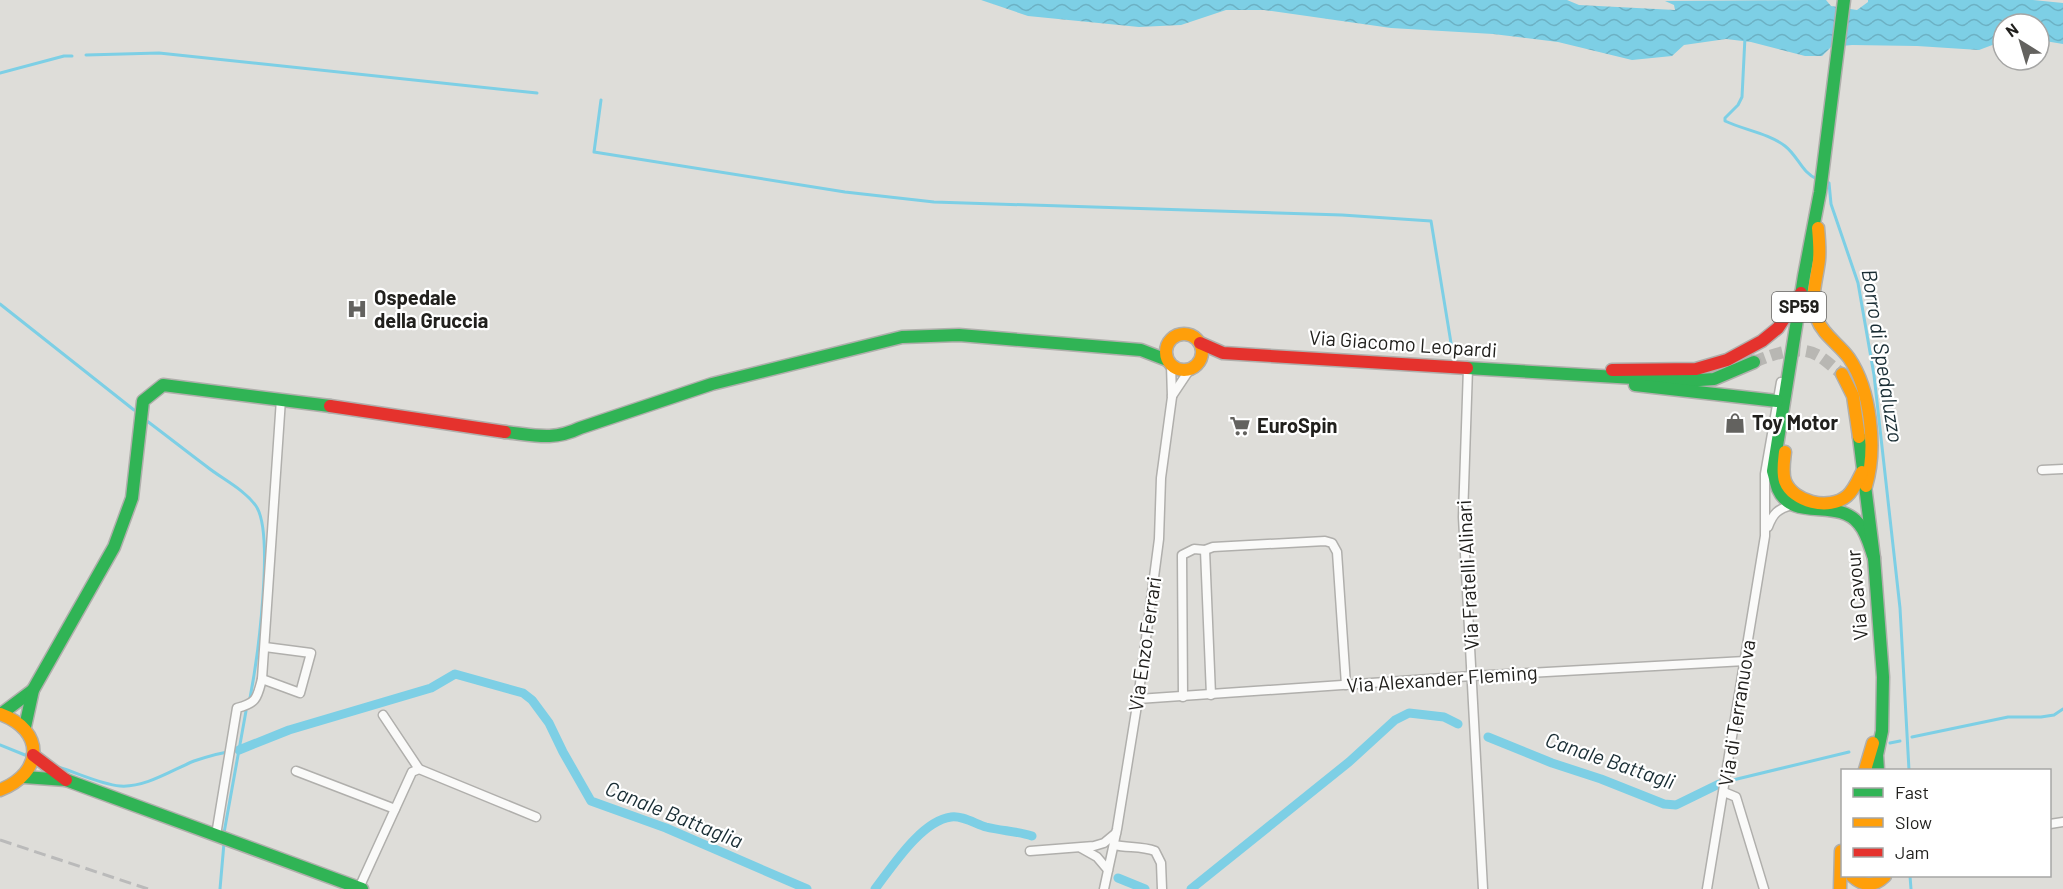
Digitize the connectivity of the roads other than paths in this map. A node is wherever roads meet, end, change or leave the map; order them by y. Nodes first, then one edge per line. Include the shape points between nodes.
1 (1844, 0) edge
2 (1820, 192) junction
3 (1818, 221) junction
4 (1801, 292) junction
5 (1796, 326) junction
6 (1168, 343) junction
7 (1200, 343) junction
8 (1141, 350) junction
9 (1223, 353) junction
10 (1754, 362) tunnel mouth
11 (1169, 363) junction
12 (1194, 366) junction
13 (1468, 368) junction
14 (1581, 374) junction
15 (1842, 374) tunnel mouth
16 (1172, 397) junction
17 (281, 399) junction
18 (1777, 401) junction
19 (2063, 469) edge
20 (2042, 470) dead end
21 (1862, 472) junction
22 (1865, 488) junction
23 (1792, 505) junction
24 (1765, 536) junction
25 (1205, 550) junction
26 (1874, 558) junction
27 (265, 647) junction
28 (1745, 662) junction
29 (1472, 675) junction
30 (262, 679) junction
31 (1346, 685) junction
32 (33, 690) junction
33 (1211, 695) junction
34 (1183, 697) junction
35 (1138, 699) junction
36 (1883, 700) junction
37 (1, 714) edge
38 (383, 715) dead end
39 (25, 727) junction
40 (33, 754) junction
41 (419, 769) junction
42 (1866, 769) edge
43 (1878, 769) edge
44 (296, 771) dead end
45 (24, 777) junction
46 (66, 780) junction
47 (0, 790) edge
48 (1724, 792) junction
49 (395, 808) junction
50 (536, 817) dead end
51 (1116, 833) junction
52 (216, 835) junction
53 (1114, 845) junction
54 (1081, 848) junction
55 (1030, 851) dead end
56 (1108, 870) junction
57 (1841, 870) edge
58 (1853, 877) edge
59 (1880, 880) edge
60 (361, 889) edge
61 (1104, 889) edge
62 (1162, 889) edge
63 (1483, 889) edge
64 (1707, 889) edge
65 (1764, 889) edge
66 (1840, 889) edge

1 - 2 street, SP59
2 - 3 street, Via Cavour
2 - 4 street, SP59
3 - 21 street via 1783,466 1785,481 1797,496 1808,501 1833,502 1854,489
3 - 22 street, Via Cavour via 1814,301 1817,319 1857,371 1864,393 1871,474
4 - 5 street, SP59
4 - 14 street, Via Giacomo Leopardi via 1778,328 1719,364 1696,369 1628,368
5 - 18 street, Via di Terranuova
5 - 23 street, SP59 via 1773,471 1776,487
6 - 7 street, Via Giacomo Leopardi via 1186,334
6 - 8 street, Via Giacomo Leopardi
6 - 11 street
7 - 9 street, Via Giacomo Leopardi
7 - 12 street via 1202,353
8 - 11 street, Via Giacomo Leopardi
8 - 17 street, Via Giacomo Leopardi via 959,336 902,337 712,384 550,437
9 - 12 street, Via Giacomo Leopardi
9 - 13 street, Via Giacomo Leopardi
10 - 14 street, Via Giacomo Leopardi via 1714,379 1685,381
11 - 12 street, Via Giacomo Leopardi via 1180,370
11 - 16 street, Via Enzo Ferrari
12 - 16 street
13 - 14 street, Via Giacomo Leopardi
13 - 29 street, Via Fratelli Alinari via 1463,517
14 - 18 street, Via Giacomo Leopardi via 1628,384
15 - 21 street, Via Cavour via 1853,396
16 - 35 street, Via Enzo Ferrari
17 - 27 street
17 - 32 street, Via Giacomo Leopardi via 163,385 143,401 132,498 114,547
18 - 24 street, Via di Terranuova via 1765,474
19 - 20 street
21 - 22 street, Via Cavour
22 - 26 street, Via Cavour
23 - 24 street, Via di Terranuova via 1778,509
23 - 26 street via 1845,513 1857,520
24 - 28 street, Via di Terranuova
25 - 31 street via 1332,543 1337,552
25 - 33 street
25 - 34 street via 1194,549 1182,555
26 - 36 street, Via Cavour
27 - 30 street
27 - 30 street via 311,653 300,693
28 - 29 street, Via Alexander Fleming
28 - 48 street, Via di Terranuova
29 - 31 street, Via Alexander Fleming
29 - 63 street, Via Fratelli Alinari
30 - 52 street via 258,697 250,705 237,708
31 - 33 street, Via Alexander Fleming
32 - 37 street
32 - 39 street
33 - 34 street, Via Alexander Fleming
34 - 35 street, Via Alexander Fleming
35 - 51 street, Via Enzo Ferrari
36 - 42 street, Via Cavour
36 - 43 street, Via Cavour
37 - 39 street
38 - 41 street
39 - 40 street
40 - 45 street
40 - 46 street
41 - 49 street via 412,772
41 - 50 street
44 - 49 street
45 - 46 street
45 - 47 street
46 - 52 street
48 - 64 street, Via di Terranuova
48 - 65 street via 1736,797
49 - 60 street
51 - 53 street, Via Enzo Ferrari
51 - 54 street via 1104,843
52 - 60 street
53 - 56 street, Via Enzo Ferrari
53 - 62 street via 1155,851 1161,863
54 - 55 street
54 - 56 street via 1097,857
56 - 61 street, Via Enzo Ferrari
57 - 66 street
58 - 59 street via 1863,884

